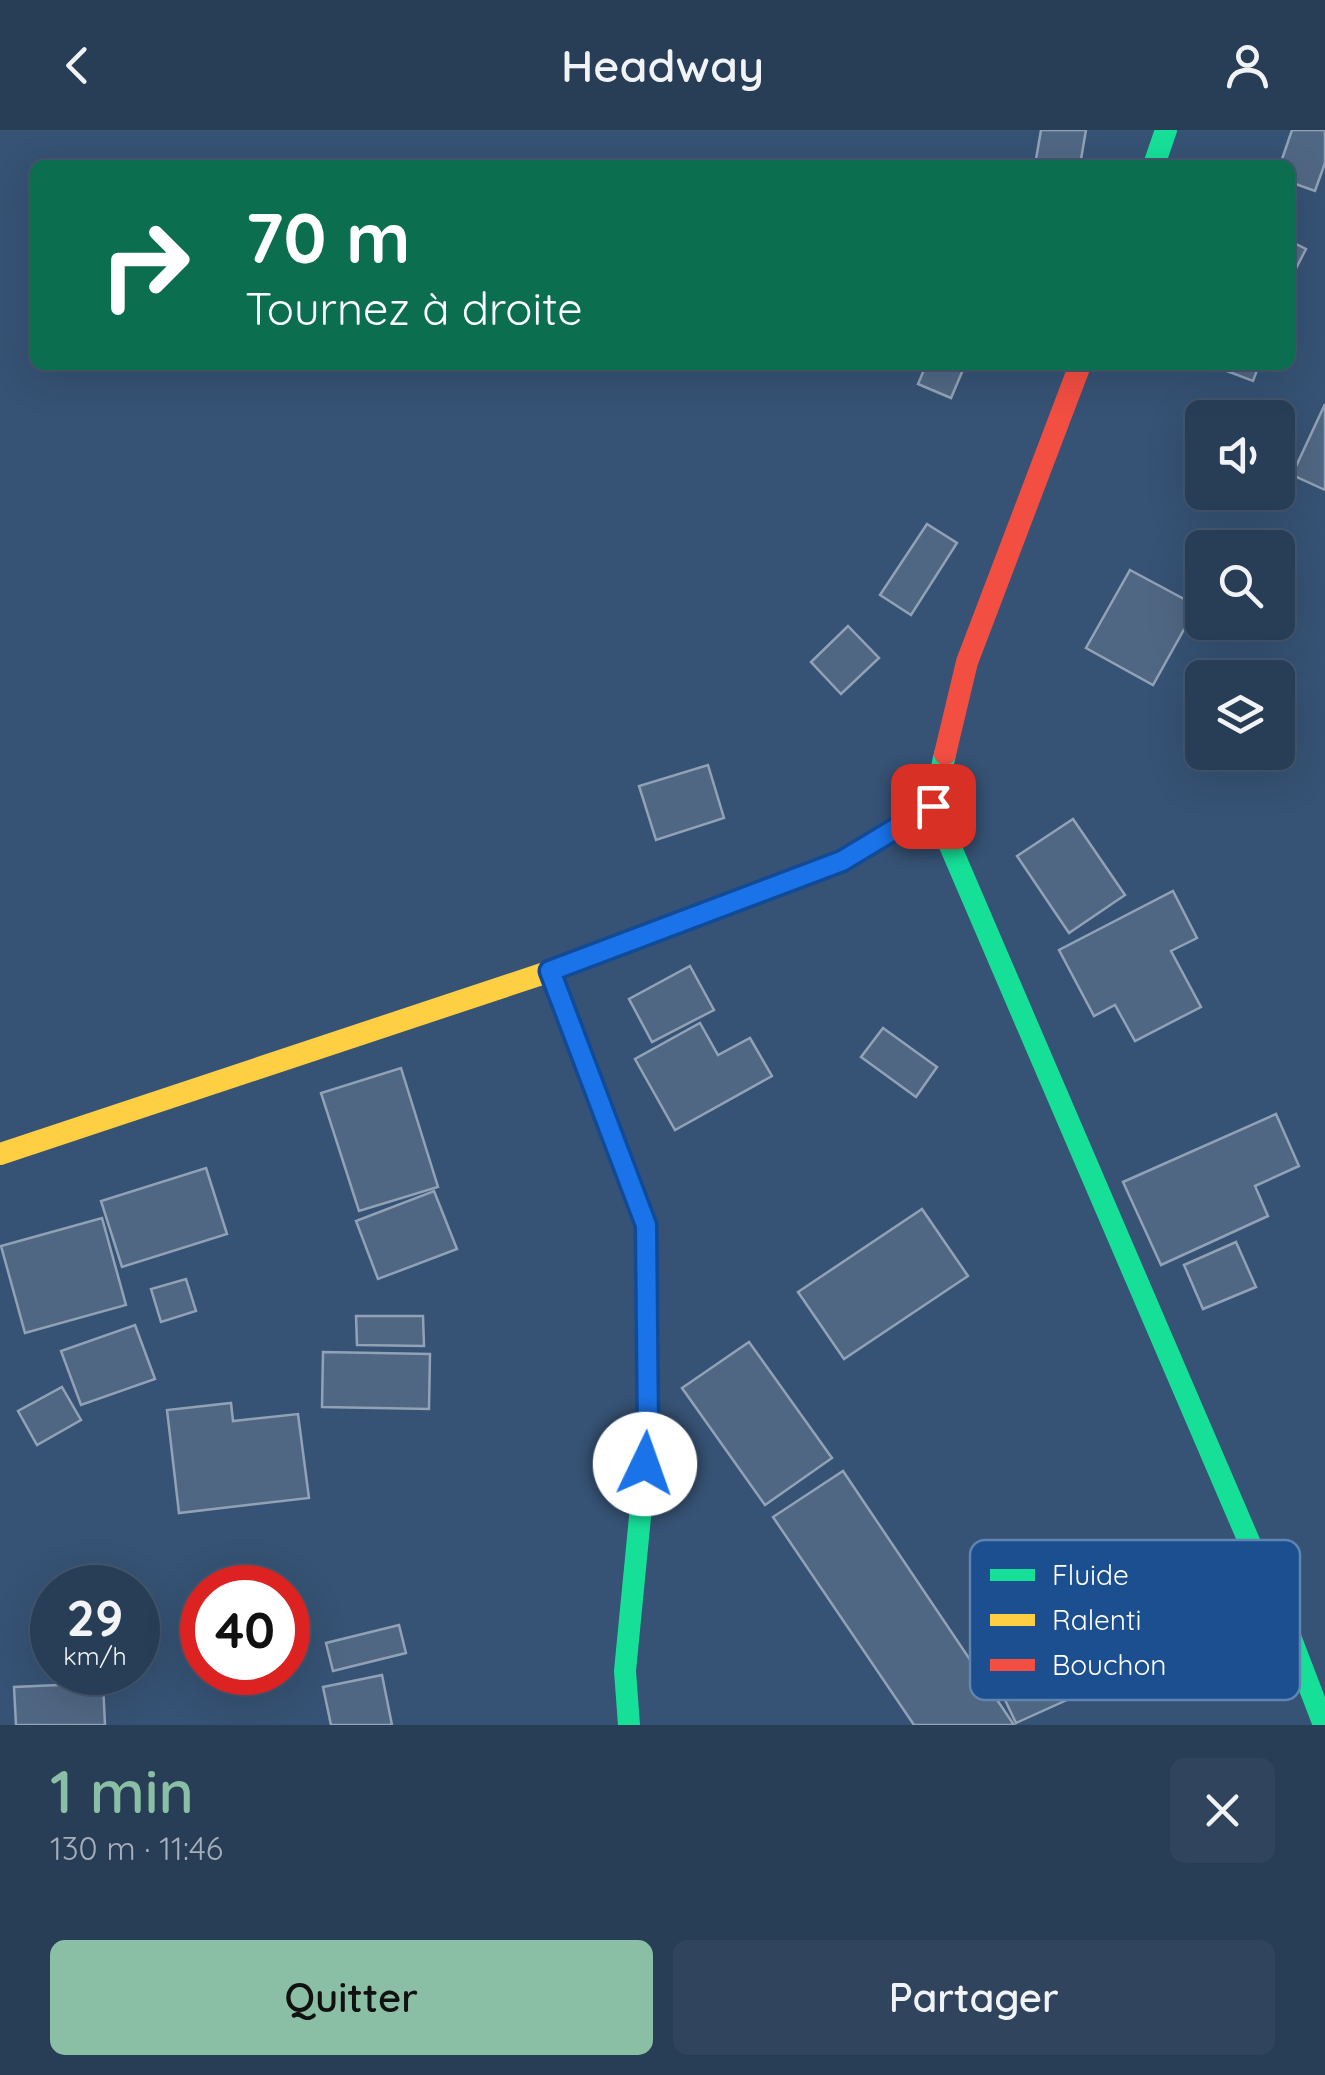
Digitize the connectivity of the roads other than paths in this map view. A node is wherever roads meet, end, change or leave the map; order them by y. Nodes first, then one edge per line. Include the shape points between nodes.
1 (1166, 130) edge
2 (1156, 160) edge
3 (1078, 370) edge
4 (933, 806) junction
5 (550, 971) junction
6 (0, 1154) edge
7 (1249, 1540) edge
8 (1300, 1663) edge
9 (629, 1725) edge
10 (1324, 1725) edge

1 - 2 street
3 - 4 street via 968,662
4 - 5 street via 842,861
4 - 7 street
5 - 6 street
5 - 9 street via 646,1225 648,1430 626,1671
8 - 10 street

